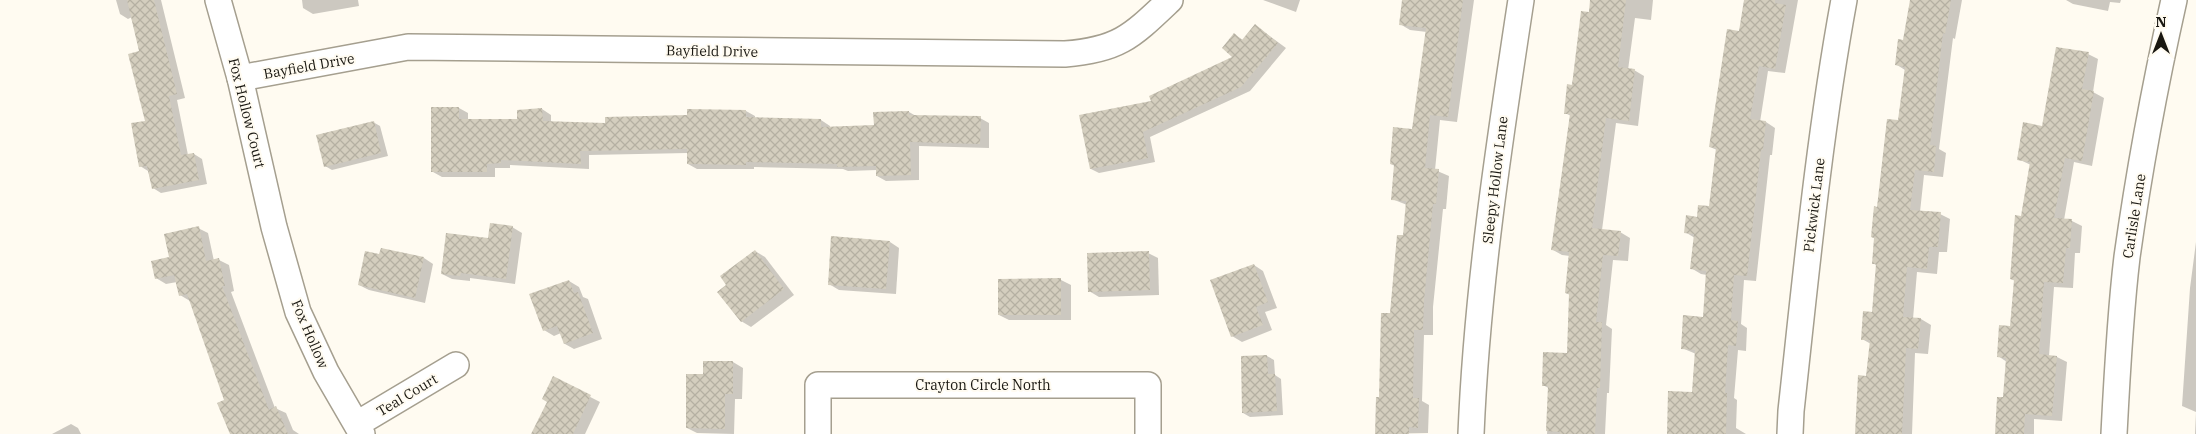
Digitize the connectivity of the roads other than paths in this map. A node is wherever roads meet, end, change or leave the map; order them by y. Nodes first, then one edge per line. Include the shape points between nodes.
1 (218, 0) edge
2 (1170, 0) edge
3 (1521, 0) edge
4 (1844, 0) edge
5 (2174, 0) edge
6 (240, 78) junction
7 (274, 227) joint
8 (456, 365) dead end
9 (1790, 422) edge
10 (360, 429) edge
11 (818, 434) edge
12 (1148, 434) edge
13 (1472, 434) edge
14 (2114, 434) edge

1 - 6 street, Fox Hollow Court
2 - 6 street, Bayfield Drive via 1135,33 1091,52 408,47
3 - 13 street, Sleepy Hollow Lane via 1490,218 1474,361
4 - 9 street, Pickwick Lane via 1830,79
5 - 14 street, Carlisle Lane via 2158,74 2128,256
6 - 7 street, Fox Hollow Court
7 - 10 street, Fox Hollow via 309,340
8 - 10 street, Teal Court
11 - 12 street, Crayton Circle North via 818,385 1148,385

